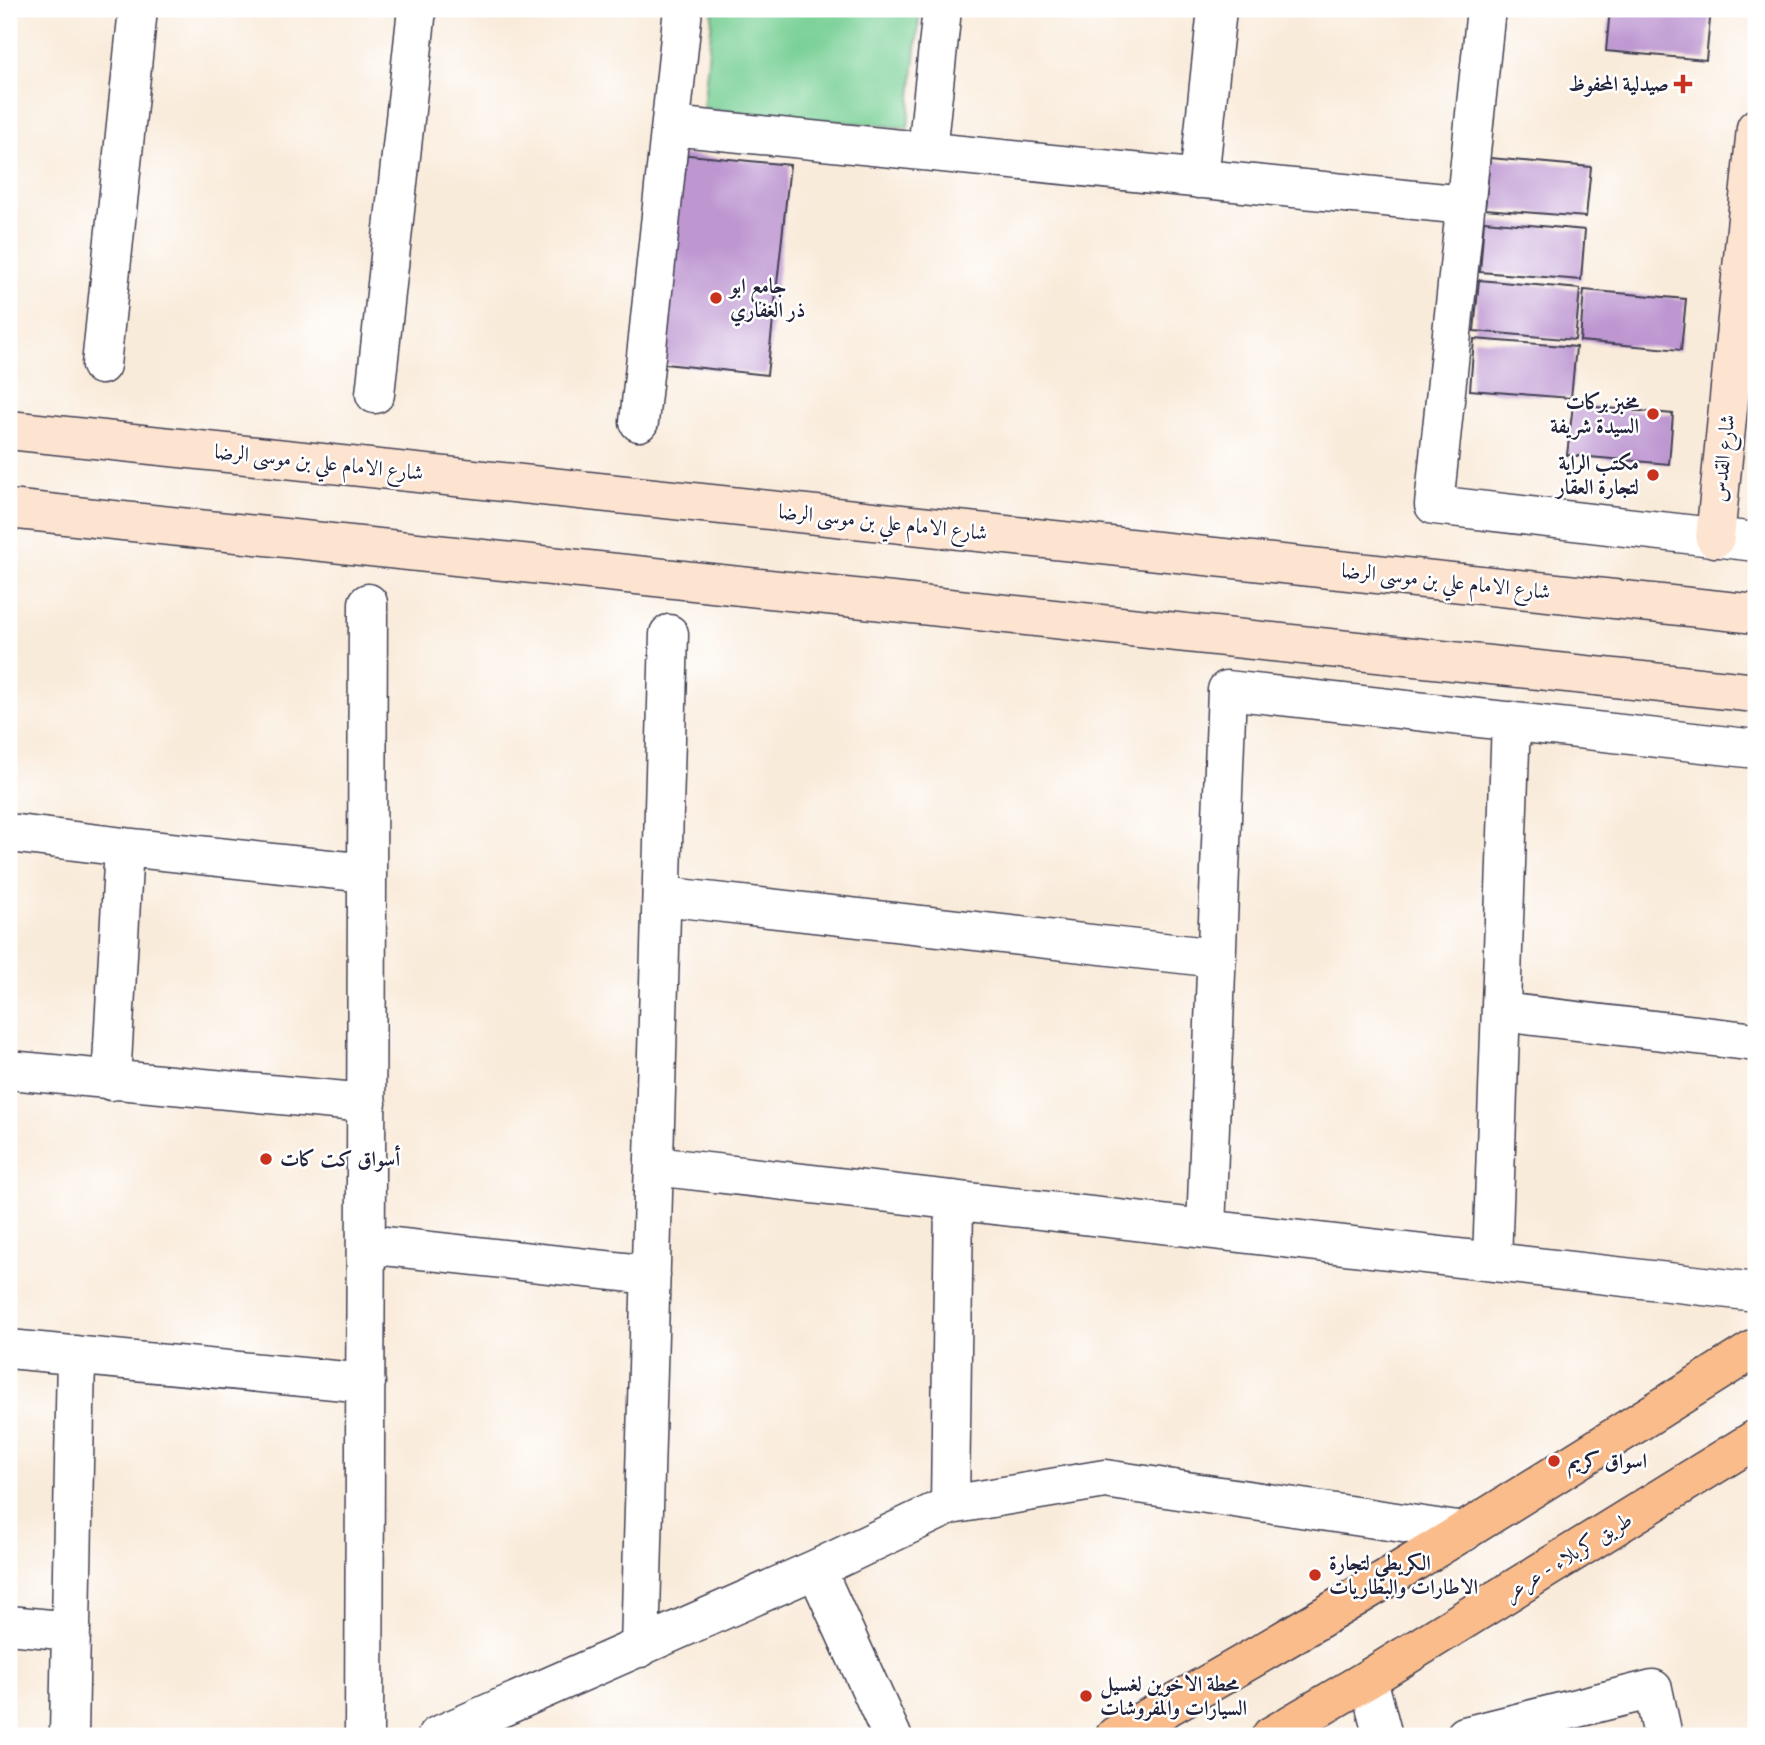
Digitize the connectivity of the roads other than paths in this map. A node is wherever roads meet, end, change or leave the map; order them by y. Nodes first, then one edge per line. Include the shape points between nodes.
1 (138, 9) edge
2 (416, 9) edge
3 (683, 9) edge
4 (942, 9) edge
5 (1217, 9) edge
6 (1486, 9) edge
7 (671, 126) junction
8 (1756, 128) edge
9 (927, 151) junction
10 (1199, 179) junction
11 (1465, 205) junction
12 (101, 365) dead end
13 (375, 394) dead end
14 (639, 422) dead end
15 (9, 430) edge
16 (9, 509) edge
17 (1715, 537) junction
18 (1756, 542) edge
19 (368, 603) dead end
20 (1756, 614) edge
21 (669, 634) dead end
22 (1756, 693) edge
23 (1511, 721) junction
24 (1756, 749) edge
25 (9, 833) edge
26 (124, 847) junction
27 (367, 873) junction
28 (662, 897) junction
29 (1217, 958) junction
30 (1501, 1012) junction
31 (1756, 1042) edge
32 (9, 1070) edge
33 (111, 1081) junction
34 (366, 1103) junction
35 (654, 1166) junction
36 (954, 1200) junction
37 (1206, 1229) junction
38 (366, 1244) junction
39 (1492, 1261) junction
40 (651, 1275) junction
41 (1756, 1292) edge
42 (1756, 1348) edge
43 (9, 1349) edge
44 (76, 1355) junction
45 (366, 1382) junction
46 (1756, 1439) edge
47 (950, 1505) junction
48 (1464, 1532) junction
49 (816, 1569) junction
50 (9, 1625) edge
51 (71, 1631) junction
52 (640, 1648) junction
53 (1368, 1679) junction
54 (69, 1736) edge
55 (365, 1736) edge
56 (437, 1736) edge
57 (892, 1736) edge
58 (1115, 1736) edge
59 (1271, 1736) edge
60 (1383, 1736) edge
61 (1465, 1736) edge
62 (1663, 1736) edge

1 - 12 street
2 - 13 street
3 - 7 street
4 - 9 street
5 - 10 street
6 - 11 street
7 - 9 street
7 - 14 street
8 - 17 main road, شارع القدس
9 - 10 street
10 - 11 street
11 - 17 street via 1434,505
15 - 20 main road, شارع الامام علي بن موسى الرضا
16 - 22 main road
17 - 18 street
19 - 27 street
21 - 28 street
23 - 24 street
23 - 29 street via 1227,690
23 - 30 street
25 - 26 street
26 - 27 street
26 - 33 street
27 - 34 street
28 - 29 street
28 - 35 street
29 - 37 street
30 - 31 street
30 - 39 street
32 - 33 street
33 - 34 street
34 - 38 street
35 - 36 street
35 - 40 street
36 - 37 street
36 - 47 street
37 - 39 street
38 - 40 street
38 - 45 street
39 - 41 street
40 - 52 street
42 - 48 main road
43 - 44 street
44 - 45 street
44 - 51 street
45 - 55 street
46 - 53 main road, طريق كربلاء - عرعر
47 - 48 street via 1105,1479
47 - 49 street
48 - 58 main road
49 - 52 street
49 - 57 street
50 - 51 street
51 - 54 street
52 - 56 street
53 - 59 main road, طريق كربلاء - عرعر
53 - 60 street
61 - 62 street via 1653,1689

